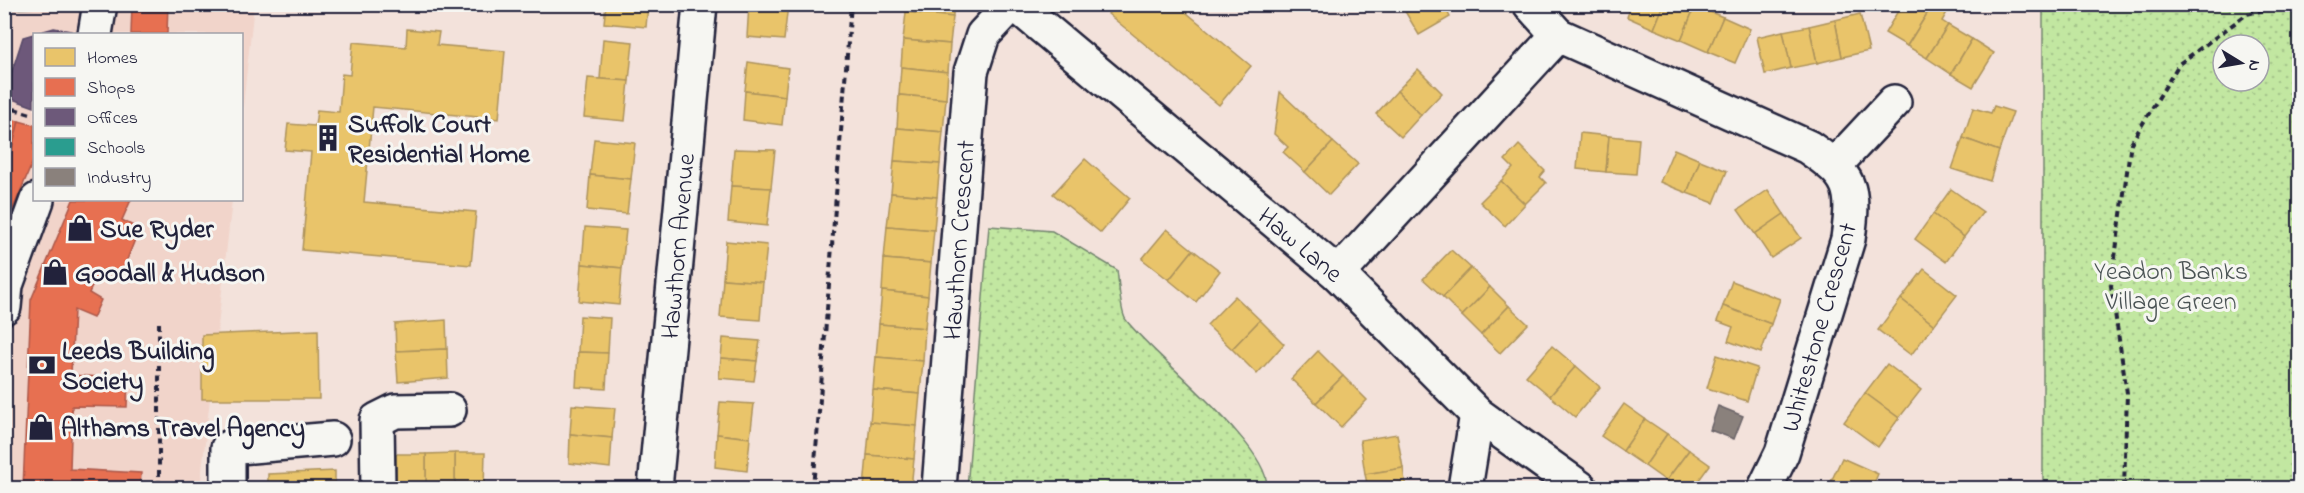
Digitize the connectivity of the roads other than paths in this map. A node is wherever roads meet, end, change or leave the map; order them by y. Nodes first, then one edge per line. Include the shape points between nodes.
1 (100, 4) edge
2 (700, 4) edge
3 (1014, 4) edge
4 (1530, 4) edge
5 (95, 33) edge
6 (1558, 35) junction
7 (1894, 102) dead end
8 (1835, 165) junction
9 (37, 201) edge
10 (1338, 274) junction
11 (4, 307) edge
12 (449, 410) dead end
13 (1477, 414) junction
14 (333, 439) dead end
15 (228, 489) edge
16 (378, 489) edge
17 (655, 489) edge
18 (939, 489) edge
19 (1465, 489) edge
20 (1580, 489) edge
21 (1765, 489) edge

1 - 5 street
2 - 17 street, Hawthorn Avenue
3 - 10 street, Haw Lane
3 - 18 street, Hawthorn Crescent via 983,35 970,72
4 - 6 street, Whitestone Crescent
6 - 8 street, Whitestone Crescent via 1808,147
6 - 10 street
7 - 8 street
8 - 21 street, Whitestone Crescent via 1853,203 1848,239 1782,453
9 - 11 street via 6,285
10 - 13 street, Haw Lane
12 - 16 street via 395,411 377,420
13 - 19 street
13 - 20 street, Haw Lane
14 - 15 street via 228,448

